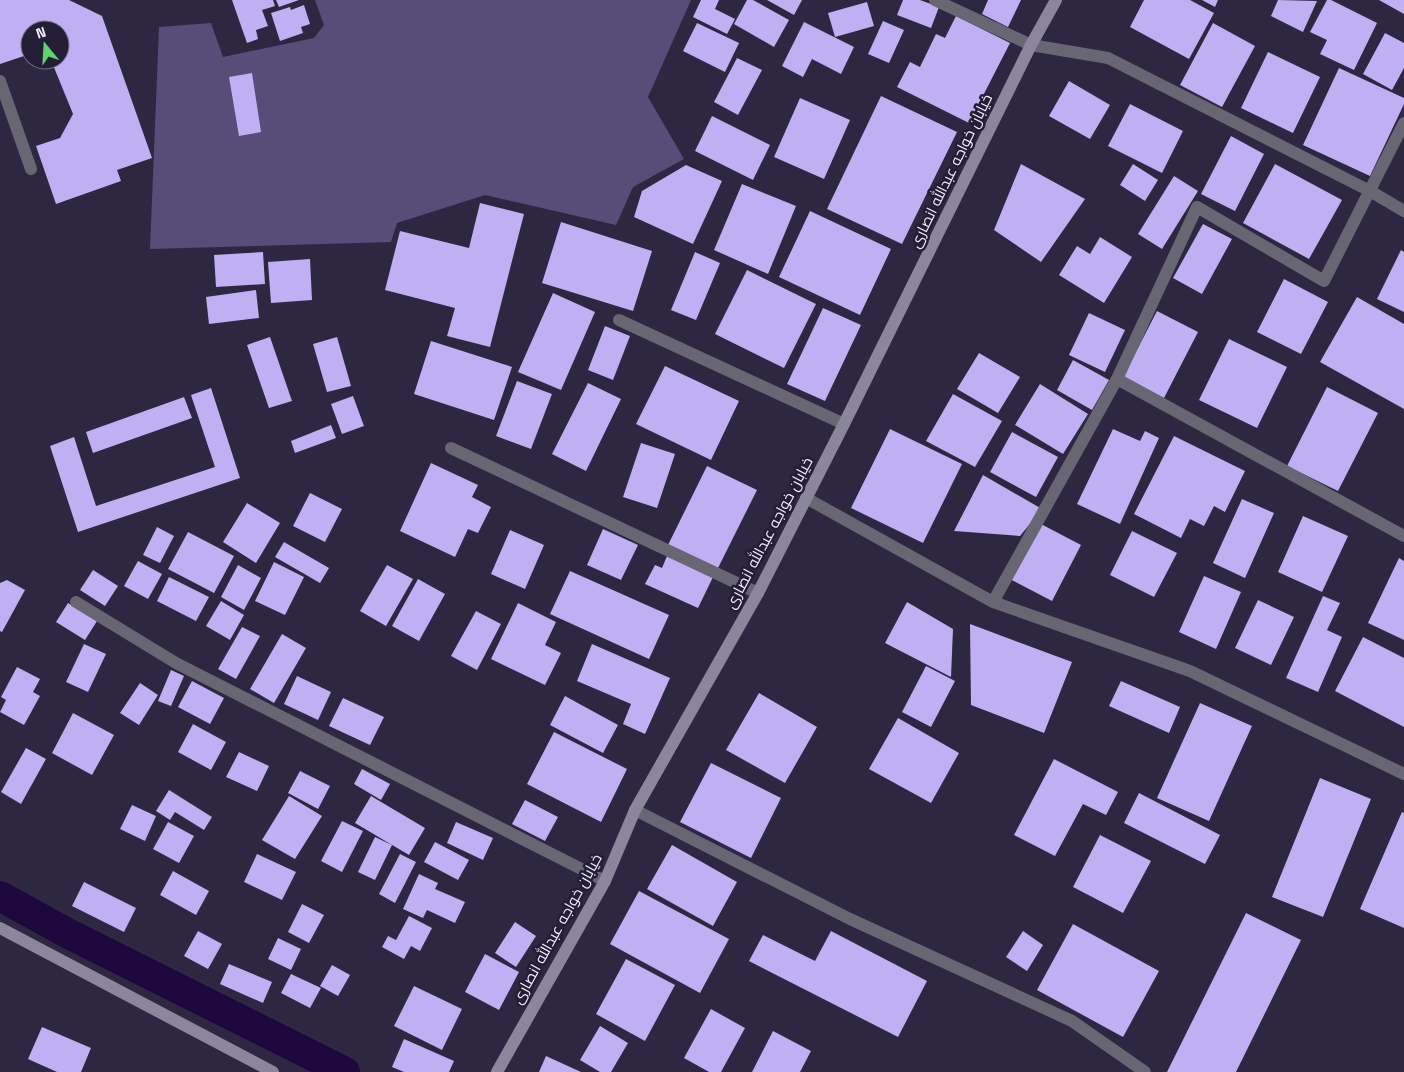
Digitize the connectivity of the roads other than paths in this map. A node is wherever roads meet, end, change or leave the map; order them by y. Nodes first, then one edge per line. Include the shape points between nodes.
1 (935, 0) edge
2 (1056, 0) edge
3 (1031, 45) junction
4 (0, 81) edge
5 (1404, 123) edge
6 (32, 169) dead end
7 (1370, 191) junction
8 (1404, 211) edge
9 (618, 320) dead end
10 (1117, 379) junction
11 (844, 424) junction
12 (450, 448) dead end
13 (806, 498) junction
14 (1404, 536) edge
15 (758, 593) junction
16 (76, 602) dead end
17 (993, 602) junction
18 (1404, 774) edge
19 (635, 810) junction
20 (605, 881) junction
21 (0, 928) edge
22 (273, 1072) edge
23 (496, 1072) edge
24 (1145, 1072) edge

1 - 3 street
2 - 3 street, خیابان خواجه عبدالله انصاری
3 - 7 street via 1108,58
3 - 11 street, خیابان خواجه عبدالله انصاری
4 - 6 street
5 - 7 street
7 - 8 street
7 - 10 street via 1324,282 1198,207
9 - 11 street
10 - 14 street
10 - 17 street
11 - 13 street, خیابان خواجه عبدالله انصاری
12 - 15 street
13 - 15 street, خیابان خواجه عبدالله انصاری
13 - 17 street
15 - 19 street, خیابان خواجه عبدالله انصاری
16 - 20 street via 176,663
17 - 18 street via 1190,672
19 - 20 street, خیابان خواجه عبدالله انصاری
19 - 24 street via 850,918 1072,1021
20 - 23 street, خیابان خواجه عبدالله انصاری
21 - 22 street

